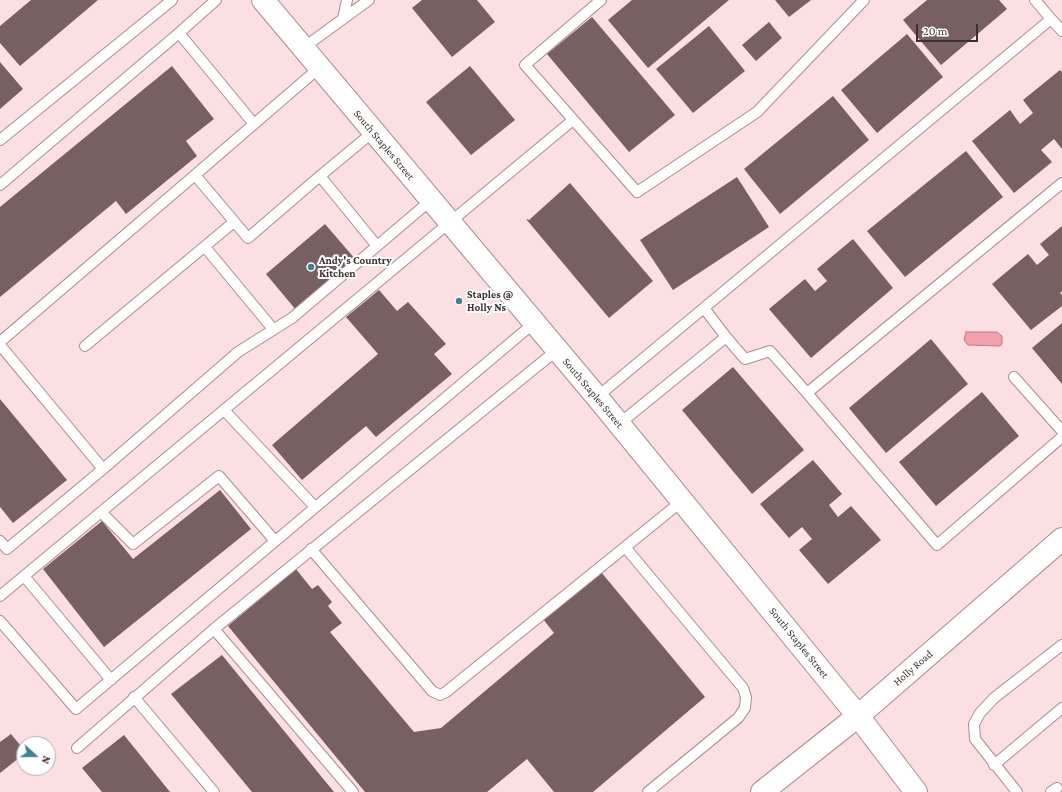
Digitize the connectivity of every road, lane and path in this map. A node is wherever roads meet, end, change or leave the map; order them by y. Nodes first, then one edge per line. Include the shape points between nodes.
1 (170, 0) edge
2 (216, 0) edge
3 (263, 0) edge
4 (347, 0) edge
5 (369, 0) edge
6 (601, 0) edge
7 (864, 0) edge
8 (1035, 0) edge
9 (343, 19) junction
10 (1052, 19) junction
11 (1062, 32) edge
12 (179, 33) junction
13 (302, 48) junction
14 (319, 68) junction
15 (573, 120) junction
16 (254, 124) junction
17 (373, 132) junction
18 (0, 140) edge
19 (194, 175) junction
20 (320, 176) junction
21 (1062, 183) edge
22 (0, 185) edge
23 (430, 201) junction
24 (234, 222) junction
25 (449, 223) junction
26 (377, 246) junction
27 (205, 247) junction
28 (704, 308) junction
29 (534, 323) junction
30 (273, 329) junction
31 (726, 337) junction
32 (0, 342) edge
33 (0, 345) edge
34 (85, 346) dead end
35 (557, 350) junction
36 (1014, 377) dead end
37 (807, 393) junction
38 (597, 397) junction
39 (224, 410) junction
40 (619, 424) junction
41 (1062, 431) edge
42 (1062, 437) edge
43 (103, 469) junction
44 (682, 501) junction
45 (316, 507) junction
46 (101, 512) junction
47 (1062, 539) edge
48 (0, 541) edge
49 (275, 541) junction
50 (625, 547) junction
51 (311, 549) junction
52 (24, 576) junction
53 (0, 596) edge
54 (0, 621) edge
55 (214, 628) junction
56 (1062, 645) edge
57 (111, 680) junction
58 (134, 697) junction
59 (1062, 708) edge
60 (858, 716) junction
61 (77, 748) dead end
62 (994, 765) junction
63 (214, 792) edge
64 (352, 792) edge
65 (648, 792) edge
66 (762, 792) edge
67 (916, 792) edge
68 (1017, 792) edge

1 - 18 lane
2 - 12 lane
3 - 13 main road, South Staples Street
4 - 9 lane
5 - 9 lane
6 - 15 lane via 525,65
7 - 15 lane via 757,112 637,192
8 - 10 lane
9 - 13 lane
10 - 11 lane
10 - 28 lane
12 - 16 lane
12 - 22 lane
13 - 14 main road, South Staples Street
14 - 16 lane
14 - 17 main road, South Staples Street
15 - 25 lane
16 - 19 lane
17 - 20 lane
17 - 23 main road, South Staples Street
19 - 24 lane
19 - 32 lane
20 - 24 lane via 248,238
20 - 26 lane
21 - 37 lane
23 - 25 main road, South Staples Street
23 - 26 lane
24 - 27 lane
25 - 29 main road, South Staples Street
25 - 39 lane
26 - 30 lane via 292,318
27 - 30 lane
27 - 34 lane
28 - 31 lane
28 - 38 lane
29 - 35 main road, South Staples Street
29 - 45 lane
30 - 43 lane via 238,352
31 - 37 lane via 745,359 770,351
31 - 40 lane
33 - 43 lane
35 - 38 main road, South Staples Street
35 - 51 lane
36 - 41 lane
37 - 42 lane via 937,545
38 - 40 main road, South Staples Street
39 - 45 lane
39 - 46 lane
40 - 44 main road, South Staples Street
43 - 48 lane via 7,549
44 - 50 lane
44 - 60 main road, South Staples Street
45 - 49 lane
46 - 49 lane via 133,544 219,476
46 - 52 lane
47 - 60 main road, Holly Road
49 - 57 lane
50 - 51 lane via 440,695 432,691
50 - 65 lane via 743,688 746,697 745,708 738,718
51 - 55 lane
52 - 53 lane
52 - 57 lane
54 - 57 lane via 76,709
55 - 58 lane
55 - 64 lane
56 - 62 lane via 980,712 974,724 975,739
58 - 61 lane
58 - 63 lane
59 - 62 lane
60 - 66 main road, Holly Road
60 - 67 main road, South Staples Street
62 - 68 lane

